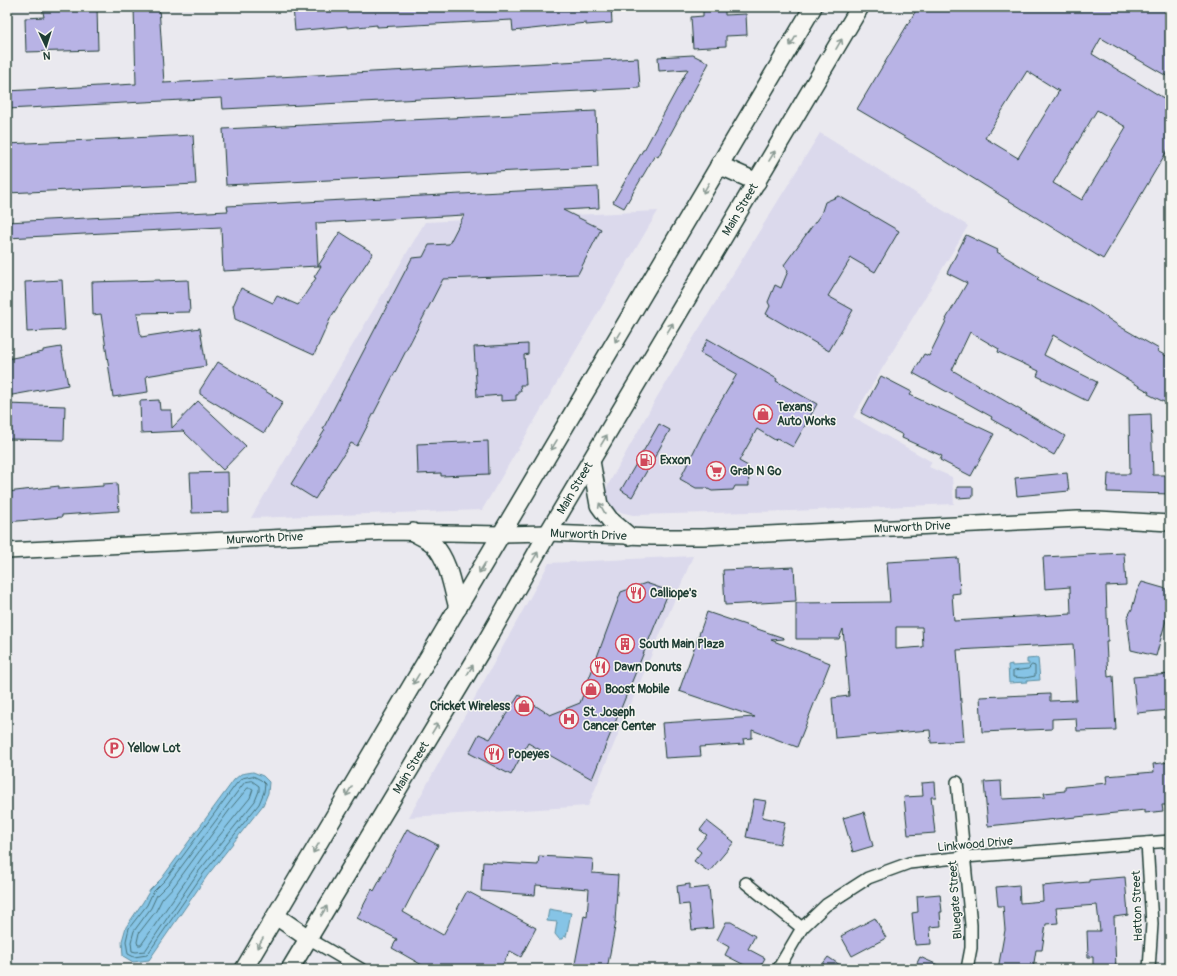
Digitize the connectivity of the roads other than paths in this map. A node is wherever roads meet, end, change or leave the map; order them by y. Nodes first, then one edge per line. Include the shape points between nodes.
1 (813, 7) edge
2 (860, 7) edge
3 (719, 165) junction
4 (757, 182) junction
5 (592, 461) junction
6 (1170, 523) edge
7 (412, 532) junction
8 (502, 534) junction
9 (548, 534) junction
10 (629, 536) junction
11 (7, 551) edge
12 (458, 608) junction
13 (957, 782) dead end
14 (1170, 841) edge
15 (1146, 843) junction
16 (965, 857) junction
17 (746, 883) dead end
18 (276, 916) junction
19 (802, 928) junction
20 (308, 938) junction
21 (244, 969) edge
22 (290, 969) edge
23 (361, 969) edge
24 (778, 969) edge
25 (967, 969) edge
26 (1149, 969) edge

1 -> 3 main road
4 -> 2 main road, Main Street
3 - 4 main road
3 -> 8 main road
5 -> 4 main road, Main Street
5 - 9 main road, Main Street
10 -> 5 main road via 610,520 600,505
6 - 10 street, Murworth Drive via 1085,519 703,537
7 - 8 street, Murworth Drive
7 - 11 street, Murworth Drive
7 - 12 main road via 433,544 442,557
8 - 9 street, Murworth Drive
8 -> 12 main road
9 - 10 street, Murworth Drive
20 -> 9 main road, Main Street
12 -> 18 main road
13 - 16 street, Bluegate Street
14 - 15 street, Linkwood Drive
15 - 16 street, Linkwood Drive
15 - 26 street, Hatton Street via 1152,924
16 - 19 street, Linkwood Drive via 910,863 868,878 826,905
16 - 25 street, Bluegate Street via 972,925
17 - 19 street
18 - 20 main road
18 -> 21 main road
19 - 24 street, Linkwood Drive
20 - 22 main road, Main Street
20 - 23 street

